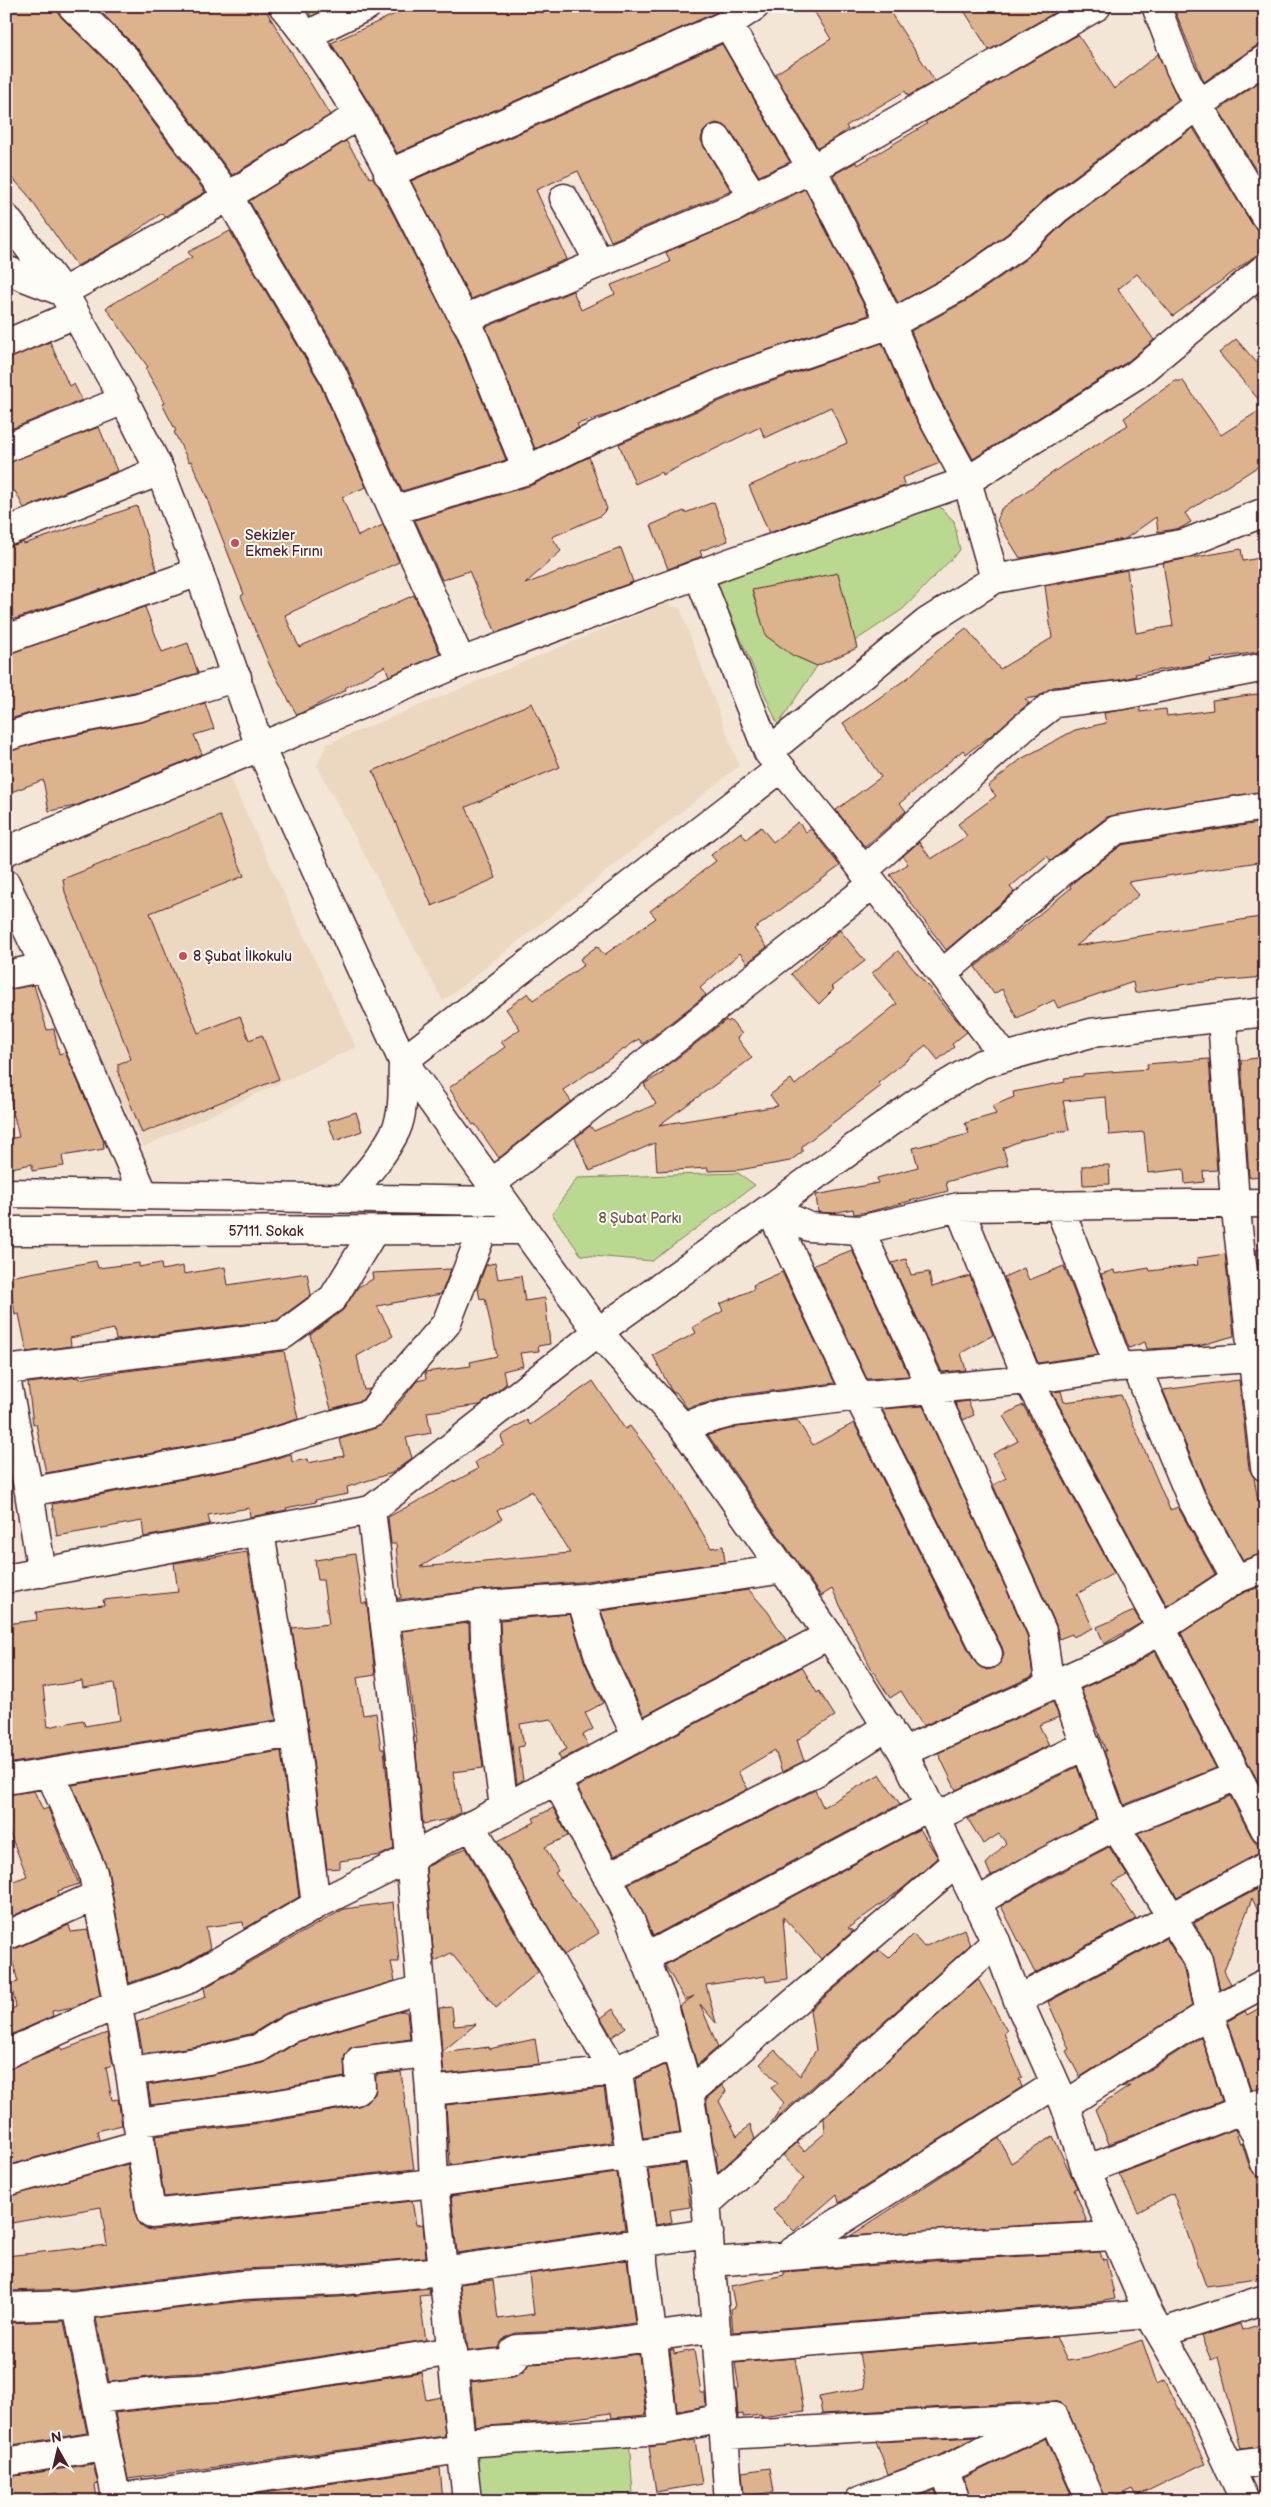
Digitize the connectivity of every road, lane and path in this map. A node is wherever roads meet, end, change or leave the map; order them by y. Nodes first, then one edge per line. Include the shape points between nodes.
1 (72, 6) edge
2 (283, 6) edge
3 (367, 6) edge
4 (755, 6) edge
5 (1096, 6) edge
6 (1156, 6) edge
7 (728, 24) junction
8 (307, 35) junction
9 (1265, 59) edge
10 (1198, 105) junction
11 (357, 116) junction
12 (717, 139) dead end
13 (812, 169) junction
14 (388, 174) junction
15 (228, 196) junction
16 (753, 196) junction
17 (564, 198) dead end
18 (1265, 216) edge
19 (6, 218) edge
20 (600, 263) junction
21 (1265, 268) edge
22 (6, 270) edge
23 (69, 303) junction
24 (464, 319) junction
25 (891, 324) junction
26 (6, 344) edge
27 (124, 400) junction
28 (6, 448) edge
29 (527, 470) junction
30 (160, 471) junction
31 (966, 481) junction
32 (394, 510) junction
33 (1265, 512) edge
34 (6, 532) edge
35 (199, 572) junction
36 (698, 574) junction
37 (995, 579) junction
38 (6, 640) edge
39 (461, 662) junction
40 (1265, 667) edge
41 (237, 677) junction
42 (6, 737) edge
43 (260, 747) junction
44 (775, 760) junction
45 (1265, 806) edge
46 (6, 851) edge
47 (868, 878) junction
48 (6, 884) edge
49 (45, 967) junction
50 (942, 974) junction
51 (6, 975) edge
52 (1265, 1012) edge
53 (1222, 1019) junction
54 (1004, 1057) junction
55 (403, 1061) junction
56 (497, 1192) junction
57 (6, 1193) edge
58 (144, 1195) junction
59 (346, 1198) junction
60 (1235, 1202) junction
61 (1265, 1203) edge
62 (1059, 1206) junction
63 (960, 1207) junction
64 (770, 1209) junction
65 (483, 1230) junction
66 (525, 1230) junction
67 (860, 1230) junction
68 (6, 1231) edge
69 (374, 1231) junction
70 (598, 1332) junction
71 (1259, 1358) edge
72 (1127, 1367) junction
73 (6, 1370) edge
74 (6, 1379) edge
75 (1028, 1380) junction
76 (932, 1388) junction
77 (858, 1396) junction
78 (682, 1426) junction
79 (1265, 1467) edge
80 (29, 1492) junction
81 (371, 1510) junction
82 (260, 1533) junction
83 (1265, 1568) edge
84 (784, 1569) junction
85 (42, 1573) junction
86 (6, 1579) edge
87 (1236, 1579) junction
88 (581, 1598) junction
89 (484, 1606) junction
90 (384, 1618) junction
91 (1160, 1628) junction
92 (829, 1635) junction
93 (988, 1654) dead end
94 (1056, 1684) junction
95 (888, 1726) junction
96 (294, 1733) junction
97 (637, 1738) junction
98 (1086, 1745) junction
99 (903, 1752) junction
100 (50, 1773) junction
101 (1237, 1776) junction
102 (6, 1780) edge
103 (556, 1780) junction
104 (504, 1808) junction
105 (933, 1811) junction
106 (471, 1825) junction
107 (1116, 1826) junction
108 (1265, 1829) edge
109 (410, 1858) junction
110 (956, 1863) junction
111 (1265, 1867) edge
112 (608, 1877) junction
113 (97, 1896) junction
114 (976, 1902) junction
115 (316, 1905) junction
116 (1172, 1917) junction
117 (6, 1936) edge
118 (996, 1942) junction
119 (645, 1958) junction
120 (1265, 1983) edge
121 (421, 1989) junction
122 (1018, 2000) junction
123 (118, 2004) junction
124 (1210, 2013) junction
125 (674, 2044) junction
126 (426, 2052) junction
127 (6, 2054) edge
128 (615, 2070) junction
129 (130, 2072) junction
130 (430, 2090) junction
131 (688, 2092) junction
132 (1060, 2095) junction
133 (1253, 2105) edge
134 (139, 2133) junction
135 (698, 2146) junction
136 (630, 2154) junction
137 (1265, 2163) edge
138 (1086, 2170) junction
139 (6, 2182) edge
140 (434, 2183) junction
141 (706, 2204) junction
142 (709, 2233) junction
143 (1114, 2236) junction
144 (643, 2241) junction
145 (787, 2255) junction
146 (711, 2262) junction
147 (442, 2271) junction
148 (1265, 2298) edge
149 (77, 2305) junction
150 (6, 2307) edge
151 (1155, 2323) junction
152 (652, 2337) junction
153 (717, 2339) junction
154 (454, 2360) junction
155 (96, 2399) junction
156 (1054, 2418) junction
157 (724, 2427) junction
158 (664, 2430) junction
159 (104, 2446) junction
160 (462, 2446) junction
161 (6, 2462) edge
162 (1265, 2462) edge
163 (1230, 2466) junction
164 (944, 2470) junction
165 (117, 2499) edge
166 (722, 2500) edge
167 (467, 2501) edge
168 (859, 2501) edge
169 (956, 2501) edge
170 (1091, 2501) edge
171 (1245, 2501) edge
172 (1250, 2501) edge

1 - 15 street via 125,58
2 - 8 street
3 - 8 street
4 - 7 street
5 - 13 street
6 - 10 street
7 - 13 street
7 - 14 street
8 - 11 street
9 - 10 street
10 - 18 street
10 - 25 street via 1057,209 1017,246 957,288
11 - 14 street
11 - 15 street
12 - 16 street
13 - 16 street
13 - 25 street
14 - 24 street
15 - 23 street
15 - 32 street via 332,373
16 - 20 street via 735,207
17 - 20 street
19 - 23 street
20 - 24 street
21 - 31 street via 1136,375
22 - 23 street
23 - 26 street
23 - 27 street
24 - 29 street
25 - 29 street via 738,376
25 - 31 street via 922,398
27 - 28 street
27 - 30 street
29 - 32 street
30 - 34 street
30 - 35 street
31 - 36 street
31 - 37 street
32 - 39 street
33 - 37 street via 1186,543
35 - 38 street
35 - 41 street
36 - 39 street
36 - 44 street
37 - 44 street via 927,622
39 - 43 street
40 - 47 street via 1122,695 1055,703 1024,727
41 - 42 street via 138,707 37,727
41 - 43 street
43 - 46 street
43 - 55 street
44 - 47 street
44 - 55 street
45 - 50 street via 1116,830
47 - 50 street
47 - 56 street
48 - 49 street
49 - 51 street
49 - 58 street
50 - 54 street
52 - 53 street
53 - 54 street via 1091,1033
53 - 60 street
54 - 64 street via 981,1064 919,1101
55 - 56 street
55 - 59 street via 397,1128 375,1163
56 - 59 street
56 - 66 street
57 - 58 street
58 - 59 street
60 - 61 street
60 - 62 street
60 - 71 street
62 - 63 street
62 - 72 street
63 - 67 street
63 - 75 street
64 - 67 street via 809,1227
64 - 70 street
64 - 77 street
65 - 66 street, 57111. Sokak
65 - 69 street, 57111. Sokak
65 - 80 street via 446,1324 385,1394 372,1414 238,1452
66 - 70 street
67 - 76 street
68 - 69 street, 57111. Sokak
69 - 73 street via 333,1298 283,1335
70 - 78 street
70 - 81 street
71 - 72 street
71 - 79 street
72 - 75 street
72 - 87 street via 1191,1498
74 - 80 street
75 - 76 street
75 - 91 street
76 - 77 street
76 - 94 street via 1042,1631
77 - 78 street via 734,1412
77 - 93 street
78 - 84 street
80 - 85 street
81 - 82 street
81 - 90 street
82 - 85 street
82 - 96 street
83 - 87 street
84 - 88 street
84 - 92 street
85 - 86 street
87 - 91 street
88 - 89 street
88 - 97 street via 599,1656
89 - 90 street
89 - 104 street via 486,1667
90 - 109 street
91 - 94 street via 1123,1653
91 - 101 street
92 - 95 street
92 - 97 street
94 - 98 street
94 - 99 street
95 - 99 street
95 - 112 street via 816,1772
96 - 100 street
96 - 115 street
97 - 103 street
98 - 105 street
98 - 107 street
99 - 105 street
100 - 102 street
100 - 113 street via 93,1873
101 - 107 street
101 - 108 street
103 - 104 street
103 - 112 street
104 - 106 street
105 - 110 street
105 - 119 street
106 - 109 street
106 - 128 street
107 - 114 street
107 - 116 street
109 - 115 street
109 - 121 street
110 - 114 street
110 - 131 street
111 - 116 street
112 - 119 street
113 - 117 street
113 - 123 street
114 - 118 street
115 - 123 street via 187,1980
116 - 122 street
116 - 124 street via 1198,1960
118 - 122 street
118 - 141 street
119 - 125 street via 664,2006
120 - 124 street
121 - 126 street
121 - 129 street via 291,2028 259,2048 209,2060
122 - 132 street
123 - 127 street
123 - 129 street
124 - 132 street
124 - 133 street
125 - 128 street
125 - 131 street
126 - 130 street
126 - 134 street via 359,2061 361,2087 356,2091
128 - 130 street
128 - 136 street
129 - 134 street
130 - 140 street
131 - 135 street
132 - 138 street
132 - 145 street
133 - 137 street via 1256,2134
133 - 138 street
134 - 139 street
134 - 140 street via 151,2214
135 - 136 street
135 - 141 street
136 - 140 street
136 - 144 street
138 - 143 street
140 - 147 street
141 - 142 street
142 - 144 street
142 - 146 street
143 - 145 street
143 - 151 street
144 - 147 street
144 - 152 street
145 - 146 street
146 - 153 street
147 - 149 street via 338,2281 244,2285
147 - 154 street
148 - 151 street
149 - 150 street
149 - 155 street
151 - 153 street
151 - 163 street via 1194,2391
152 - 153 street
152 - 154 street via 584,2346 517,2349 513,2351 514,2359 510,2362
152 - 158 street
153 - 157 street
154 - 155 street via 221,2388
154 - 160 street
155 - 159 street
156 - 157 street
156 - 164 street
156 - 170 street
157 - 158 street
157 - 166 street
158 - 160 street
159 - 161 street
159 - 165 street
160 - 165 street
160 - 167 street
162 - 163 street
163 - 171 street
163 - 172 street
164 - 168 street
164 - 169 street

